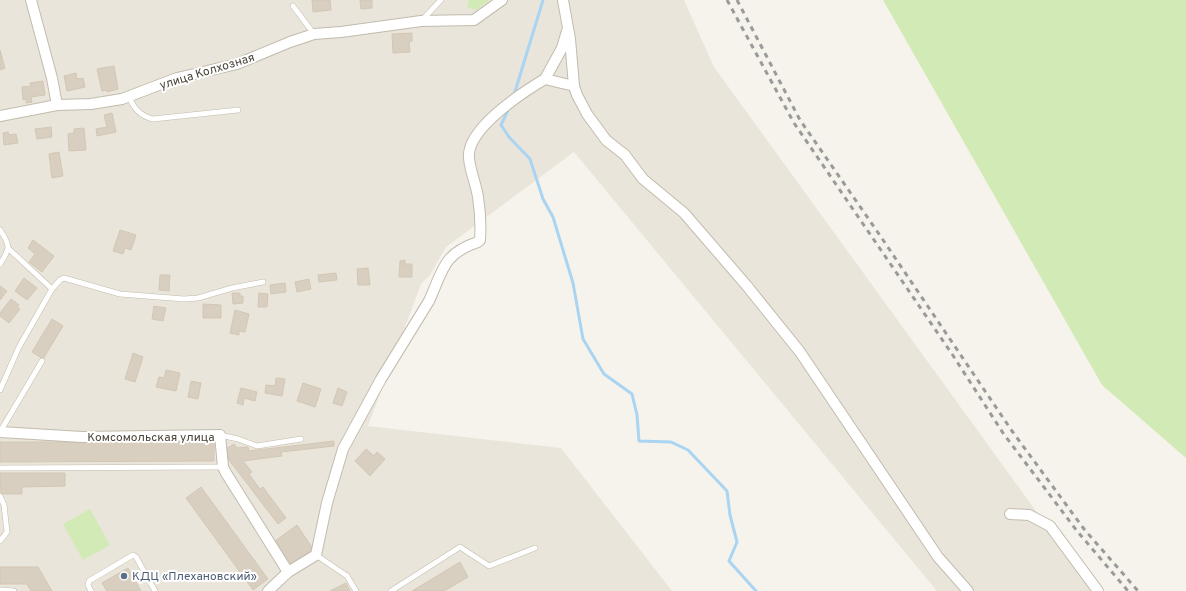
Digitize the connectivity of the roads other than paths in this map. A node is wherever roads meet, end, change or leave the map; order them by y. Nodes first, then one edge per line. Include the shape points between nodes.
1 (30, 0) edge
2 (441, 0) edge
3 (502, 0) edge
4 (563, 0) edge
5 (293, 6) dead end
6 (421, 22) junction
7 (568, 29) junction
8 (314, 34) junction
9 (545, 79) junction
10 (574, 86) junction
11 (128, 96) junction
12 (57, 106) junction
13 (238, 110) dead end
14 (0, 116) edge
15 (0, 230) edge
16 (9, 249) junction
17 (0, 264) edge
18 (263, 282) dead end
19 (52, 289) junction
20 (42, 361) dead end
21 (0, 390) edge
22 (0, 432) edge
23 (220, 435) junction
24 (301, 439) dead end
25 (223, 466) junction
26 (0, 468) edge
27 (0, 496) edge
28 (1010, 514) dead end
29 (0, 541) edge
30 (535, 548) dead end
31 (316, 555) junction
32 (288, 572) junction
33 (0, 590) edge
34 (14, 591) edge
35 (91, 591) edge
36 (155, 591) edge
37 (268, 591) edge
38 (356, 591) edge
39 (391, 591) edge
40 (968, 591) edge
41 (1098, 591) edge

1 - 12 street
2 - 6 lane
3 - 6 street, улица Колхозная via 474,20
4 - 7 street
5 - 8 lane
6 - 8 street, улица Колхозная
7 - 9 street via 562,48
7 - 10 street
8 - 11 street, улица Колхозная via 237,64 177,78
9 - 10 street
9 - 31 street via 501,109 479,133 471,148 469,157 478,197 480,240 458,251 442,270 429,301 381,379 343,449 327,503
10 - 40 street via 587,114 606,140 625,155 643,179 684,213 800,352 938,557
11 - 12 street, улица Колхозная via 91,104
11 - 13 lane via 137,110 153,119
12 - 14 street, улица Колхозная
15 - 16 lane
16 - 17 lane
16 - 19 lane
18 - 19 lane via 193,299 120,294 68,278 60,280
19 - 21 lane via 19,347
20 - 22 lane
22 - 23 street, Комсомольская улица via 82,437
23 - 24 lane via 257,446
23 - 25 street, Комсомольская улица
25 - 26 lane
25 - 32 street, Комсомольская улица
27 - 29 lane via 8,532
28 - 41 street via 1029,515 1050,526
30 - 39 lane via 488,566 460,547
31 - 32 street
31 - 38 lane via 347,576
32 - 37 street
33 - 34 lane
35 - 36 lane via 88,581 134,555

